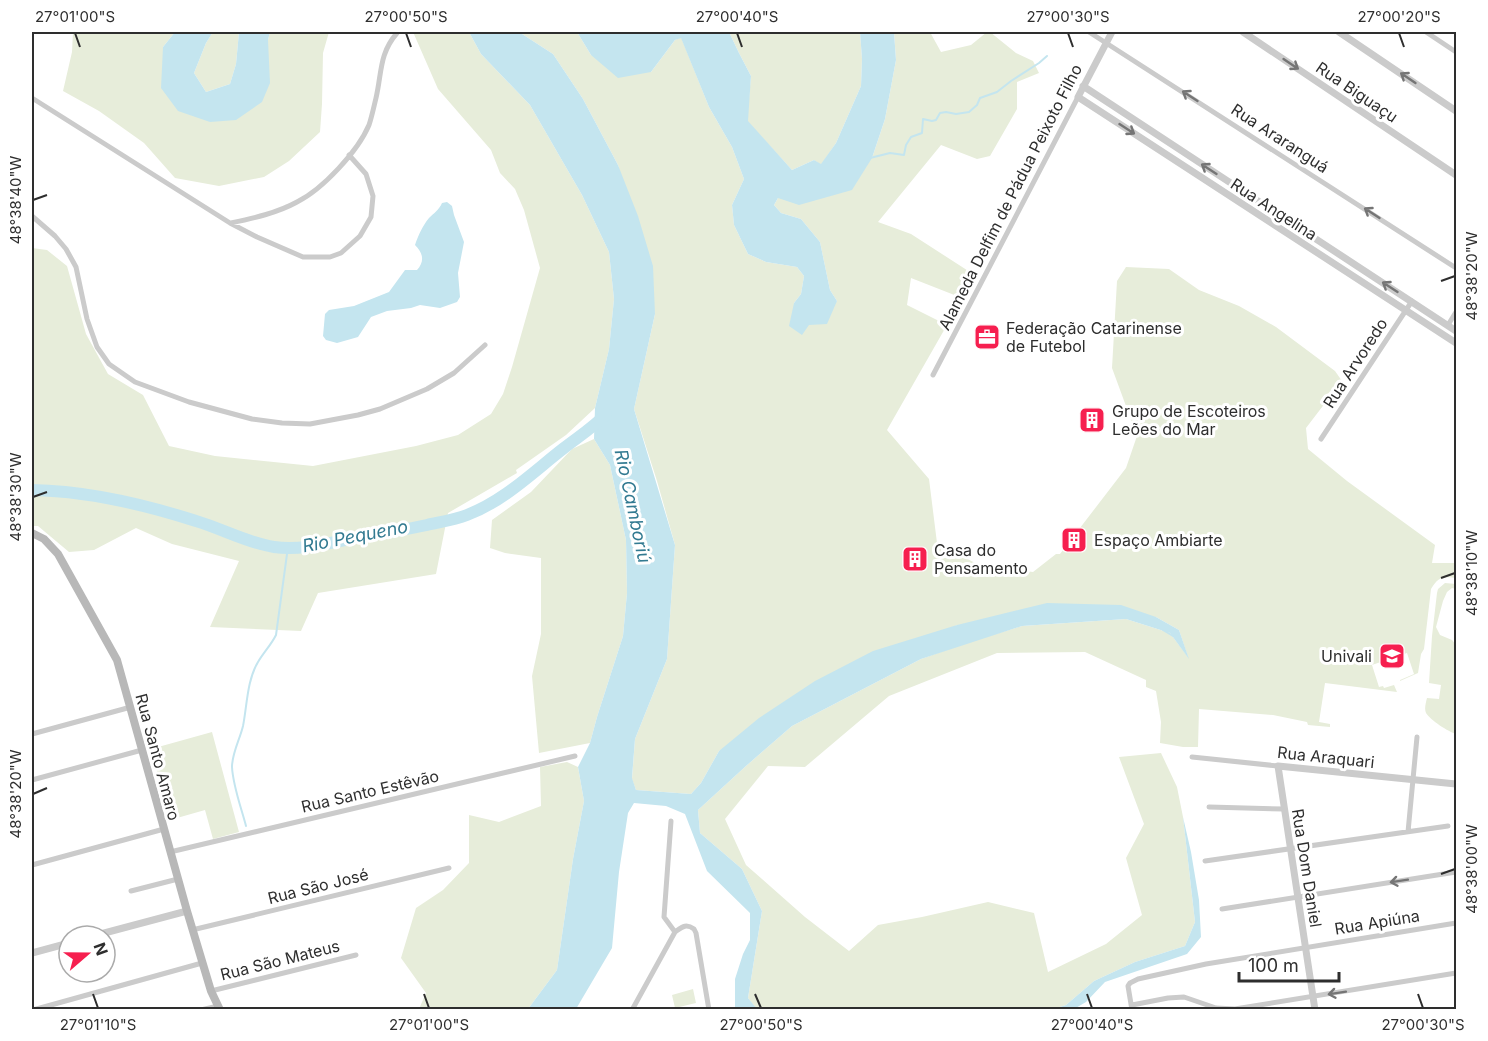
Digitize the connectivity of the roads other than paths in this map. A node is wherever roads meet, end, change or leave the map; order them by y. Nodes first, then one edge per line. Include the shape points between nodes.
1 (1089, 32) edge
2 (1112, 32) edge
3 (1243, 32) edge
4 (1339, 32) edge
5 (1426, 32) edge
6 (397, 33) edge
7 (1106, 42) junction
8 (1456, 52) edge
9 (1083, 86) junction
10 (1078, 97) junction
11 (32, 98) edge
12 (1456, 111) edge
13 (349, 155) junction
14 (1456, 175) edge
15 (32, 216) edge
16 (230, 223) junction
17 (1327, 246) junction
18 (1321, 255) junction
19 (1456, 268) edge
20 (1412, 302) junction
21 (1406, 310) junction
22 (1456, 312) edge
23 (1448, 325) junction
24 (1456, 331) edge
25 (1456, 343) edge
26 (485, 345) dead end
27 (933, 375) dead end
28 (1321, 439) dead end
29 (32, 533) edge
30 (131, 707) junction
31 (32, 734) edge
32 (1416, 737) dead end
33 (142, 750) junction
34 (575, 756) dead end
35 (1192, 757) dead end
36 (1278, 766) junction
37 (1413, 779) junction
38 (32, 780) edge
39 (1456, 784) edge
40 (1209, 807) dead end
41 (1284, 809) junction
42 (671, 821) dead end
43 (1448, 826) dead end
44 (164, 829) junction
45 (1408, 832) junction
46 (1290, 849) junction
47 (170, 852) junction
48 (1205, 861) dead end
49 (32, 865) edge
50 (449, 868) dead end
51 (1456, 872) edge
52 (178, 879) junction
53 (131, 891) dead end
54 (1298, 897) junction
55 (1222, 909) dead end
56 (187, 911) junction
57 (1456, 923) edge
58 (117, 930) edge
59 (192, 930) junction
60 (675, 932) junction
61 (57, 946) edge
62 (1305, 948) junction
63 (32, 953) edge
64 (356, 955) dead end
65 (202, 963) junction
66 (1456, 974) edge
67 (211, 991) junction
68 (1313, 997) junction
69 (636, 1002) junction
70 (1132, 1007) edge
71 (219, 1008) edge
72 (33, 1010) edge
73 (201, 1010) edge
74 (632, 1010) edge
75 (639, 1010) edge
76 (709, 1010) edge
77 (1315, 1010) edge

1 - 7 street, Rua Araranguá
2 - 7 street, Alameda Delfim de Pádua Peixoto Filho
3 -> 14 street, Rua Biguaçu
12 -> 4 street
5 - 8 street
6 - 13 street via 382,58 369,124
7 - 9 street, Alameda Delfim de Pádua Peixoto Filho
19 -> 7 street, Rua Araranguá
9 - 10 street, Alameda Delfim de Pádua Peixoto Filho
17 -> 9 street, Rua Angelina
10 -> 18 street, Rua Angelina
10 - 27 street, Alameda Delfim de Pádua Peixoto Filho
11 - 16 street
13 - 16 street via 324,184 298,202 265,216
13 - 16 street via 366,174 372,196 371,217 360,236 341,253 303,257
15 - 26 street via 55,236 76,267 87,319 97,347 109,364 135,382 189,402 282,423 310,424 358,415 380,410 427,389 454,373
17 - 18 street
20 -> 17 street, Rua Angelina
18 - 21 street, Rua Angelina
20 - 21 street, Rua Arvoredo
20 - 23 street, Rua Angelina
21 - 25 street, Rua Angelina
21 - 28 street, Rua Arvoredo
22 - 23 street
23 - 24 street, Rua Angelina
29 - 30 main road, Rua Santo Amaro via 58,554 117,660
30 - 31 street
30 - 33 main road, Rua Santo Amaro
32 - 37 street
33 - 38 street
33 - 44 main road, Rua Santo Amaro
34 - 47 street, Rua Santo Estêvão
35 - 36 street, Rua Araquari
36 - 37 street, Rua Araquari
36 - 41 street, Rua Dom Daniel
37 - 39 street, Rua Araquari
37 - 45 street
40 - 41 street
41 - 46 street, Rua Dom Daniel
42 - 60 street via 664,917
43 - 45 street
44 - 47 main road, Rua Santo Amaro
44 - 49 street
45 - 46 street
46 - 48 street
46 - 54 street, Rua Dom Daniel
47 - 52 main road, Rua Santo Amaro
50 - 59 street, Rua São José
51 -> 54 street
52 - 53 street
52 - 56 main road, Rua Santo Amaro
54 - 55 street
54 - 62 street, Rua Dom Daniel
56 - 58 street
56 - 59 main road, Rua Santo Amaro
57 - 62 street, Rua Apiúna
59 - 65 main road, Rua Santo Amaro
60 - 69 street
60 - 76 street via 687,926 696,933
61 - 63 street
62 - 68 street, Rua Dom Daniel
62 - 70 street, Rua Apiúna via 1137,979 1128,986
64 - 67 street, Rua São Mateus
65 - 67 main road, Rua Santo Amaro
65 - 72 street
66 -> 68 street
67 - 71 main road, Rua Santo Amaro
68 - 70 street via 1235,1009 1216,1008 1184,998
68 - 77 street, Rua Dom Daniel
69 - 74 street
69 - 75 street
71 - 73 street

